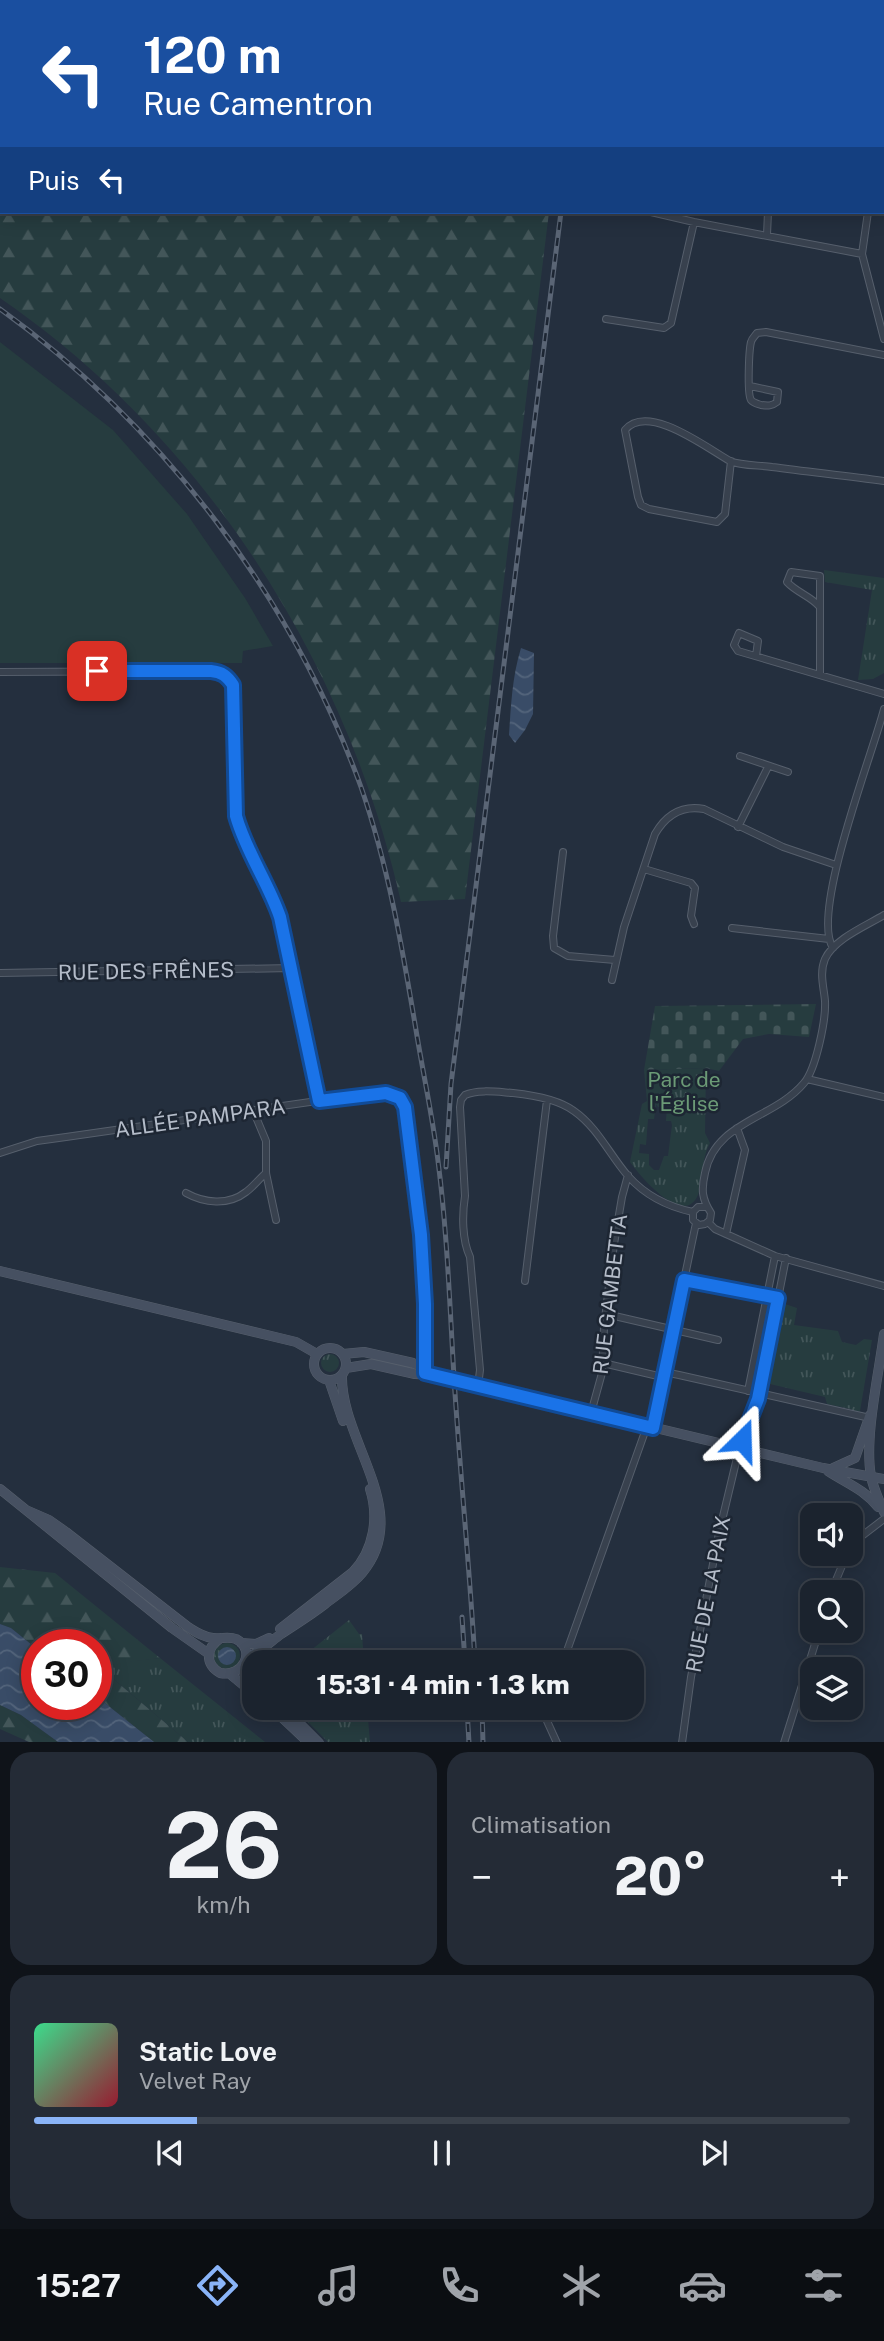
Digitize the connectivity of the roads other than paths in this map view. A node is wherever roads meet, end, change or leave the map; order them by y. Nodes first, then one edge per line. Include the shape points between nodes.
1 (660, 214) edge
2 (768, 214) edge
3 (868, 214) edge
4 (694, 222) junction
5 (767, 235) junction
6 (862, 254) junction
7 (606, 319) dead end
8 (884, 339) edge
9 (884, 355) edge
10 (750, 386) junction
11 (731, 461) junction
12 (884, 481) edge
13 (819, 606) junction
14 (756, 656) dead end
15 (0, 672) edge
16 (820, 675) junction
17 (884, 694) edge
18 (884, 709) edge
19 (740, 756) dead end
20 (768, 767) junction
21 (788, 772) dead end
22 (738, 827) junction
23 (563, 852) dead end
24 (836, 865) junction
25 (644, 869) junction
26 (884, 915) edge
27 (694, 924) dead end
28 (732, 928) dead end
29 (829, 939) junction
30 (834, 948) junction
31 (615, 960) junction
32 (292, 968) junction
33 (0, 973) edge
34 (612, 980) dead end
35 (807, 1079) junction
36 (884, 1097) edge
37 (547, 1100) junction
38 (319, 1101) junction
39 (253, 1110) junction
40 (737, 1128) junction
41 (0, 1153) edge
42 (267, 1172) junction
43 (628, 1175) junction
44 (186, 1193) dead end
45 (705, 1207) junction
46 (692, 1212) junction
47 (276, 1220) dead end
48 (708, 1222) junction
49 (696, 1223) junction
50 (726, 1234) junction
51 (775, 1256) junction
52 (786, 1258) junction
53 (0, 1271) edge
54 (684, 1280) junction
55 (525, 1282) dead end
56 (884, 1286) edge
57 (767, 1296) junction
58 (778, 1298) junction
59 (606, 1314) junction
60 (674, 1329) junction
61 (884, 1334) edge
62 (718, 1340) dead end
63 (317, 1354) junction
64 (343, 1354) junction
65 (603, 1363) junction
66 (344, 1371) junction
67 (425, 1373) junction
68 (664, 1376) junction
69 (329, 1380) junction
70 (478, 1386) junction
71 (748, 1391) junction
72 (759, 1394) junction
73 (591, 1413) junction
74 (871, 1416) junction
75 (650, 1427) junction
76 (740, 1448) junction
77 (827, 1468) junction
78 (871, 1477) junction
79 (884, 1479) edge
80 (0, 1489) edge
81 (26, 1510) junction
82 (884, 1515) edge
83 (863, 1535) edge
84 (221, 1639) junction
85 (241, 1643) junction
86 (815, 1643) edge
87 (242, 1650) edge
88 (261, 1650) edge
89 (567, 1650) edge
90 (209, 1654) junction
91 (242, 1664) edge
92 (230, 1674) junction
93 (242, 1684) edge
94 (284, 1720) edge
95 (296, 1720) edge
96 (547, 1720) edge
97 (309, 1742) edge
98 (319, 1742) edge
99 (557, 1742) edge
100 (682, 1742) edge
101 (784, 1742) edge

1 - 4 street
2 - 5 street
3 - 6 street
4 - 5 street
4 - 7 street via 671,323 664,328
5 - 6 street
6 - 8 street
9 - 10 street via 757,333 751,340
10 - 10 street via 753,402 771,406 777,401 778,392
11 - 11 street via 668,426 637,422 625,430 638,497 649,509 717,522 725,514
11 - 12 street
13 - 13 street via 820,576 790,572 790,586
13 - 16 street
14 - 16 street
15 - 32 street via 211,671 229,678 233,685 236,816 274,898
16 - 17 street
18 - 24 street
19 - 20 street
20 - 21 street
20 - 22 street
22 - 24 street
22 - 25 street via 705,809 677,811 655,834
23 - 31 street via 554,948 568,956
24 - 29 street
25 - 27 street via 691,883 695,888
25 - 31 street
26 - 30 street
28 - 29 street
29 - 30 street
30 - 35 street via 822,970 824,1017
31 - 34 street
32 - 33 street, RUE DES FRÊNES
32 - 38 street
35 - 36 street
35 - 40 street via 794,1095
37 - 43 street via 568,1107 589,1124
37 - 55 street
37 - 70 street via 470,1093 461,1100 463,1209
38 - 39 street, ALLÉE PAMPARA
38 - 67 street, ALLÉE PAMPARA via 380,1092 400,1098 405,1107 419,1212
39 - 41 street, ALLÉE PAMPARA via 42,1141
39 - 42 street via 266,1141
40 - 45 street via 708,1161 702,1192
40 - 50 street via 744,1143 744,1159
42 - 44 street via 248,1191 230,1199 208,1201
42 - 47 street
43 - 46 street via 664,1203
43 - 59 street, RUE GAMBETTA
45 - 46 street
45 - 48 street via 710,1213
46 - 49 street
48 - 49 street
48 - 50 street
49 - 54 street
50 - 51 street
51 - 52 street
51 - 57 street
52 - 56 street
52 - 58 street, RUE DE LA PAIX
53 - 63 main road via 296,1342
54 - 57 street
54 - 60 street
57 - 58 street
57 - 71 street
58 - 72 street, RUE DE LA PAIX
59 - 60 street
59 - 65 street, RUE GAMBETTA
60 - 62 street
60 - 68 street
61 - 74 main road
63 - 64 main road via 330,1348
63 - 69 main road via 315,1369
64 - 66 main road
64 - 67 main road via 364,1352 413,1363
65 - 68 street
65 - 73 street, RUE GAMBETTA
66 - 67 main road via 366,1364
66 - 69 main road
66 - 88 main road via 346,1413 379,1500 377,1546 355,1580
67 - 70 main road, bridge
68 - 71 street via 679,1374
68 - 75 street
69 - 85 main road via 372,1496 374,1523 369,1547 354,1572 284,1627 264,1642
70 - 73 main road
71 - 72 street
72 - 74 street
72 - 76 street, RUE DE LA PAIX
73 - 75 main road
74 - 77 main road via 855,1458
74 - 78 main road
75 - 76 main road
75 - 89 street
76 - 77 main road
76 - 100 street, RUE DE LA PAIX via 717,1544
77 - 78 main road
77 - 82 main road via 869,1495
78 - 79 main road
78 - 82 main road
80 - 81 main road
81 - 84 main road via 66,1532 188,1627 202,1636
81 - 90 main road
82 - 83 street
84 - 85 main road
84 - 90 main road
85 - 87 main road
86 - 101 street
90 - 92 main road via 216,1671
91 - 92 main road
92 - 93 main road
94 - 97 main road
95 - 98 main road
96 - 99 street

